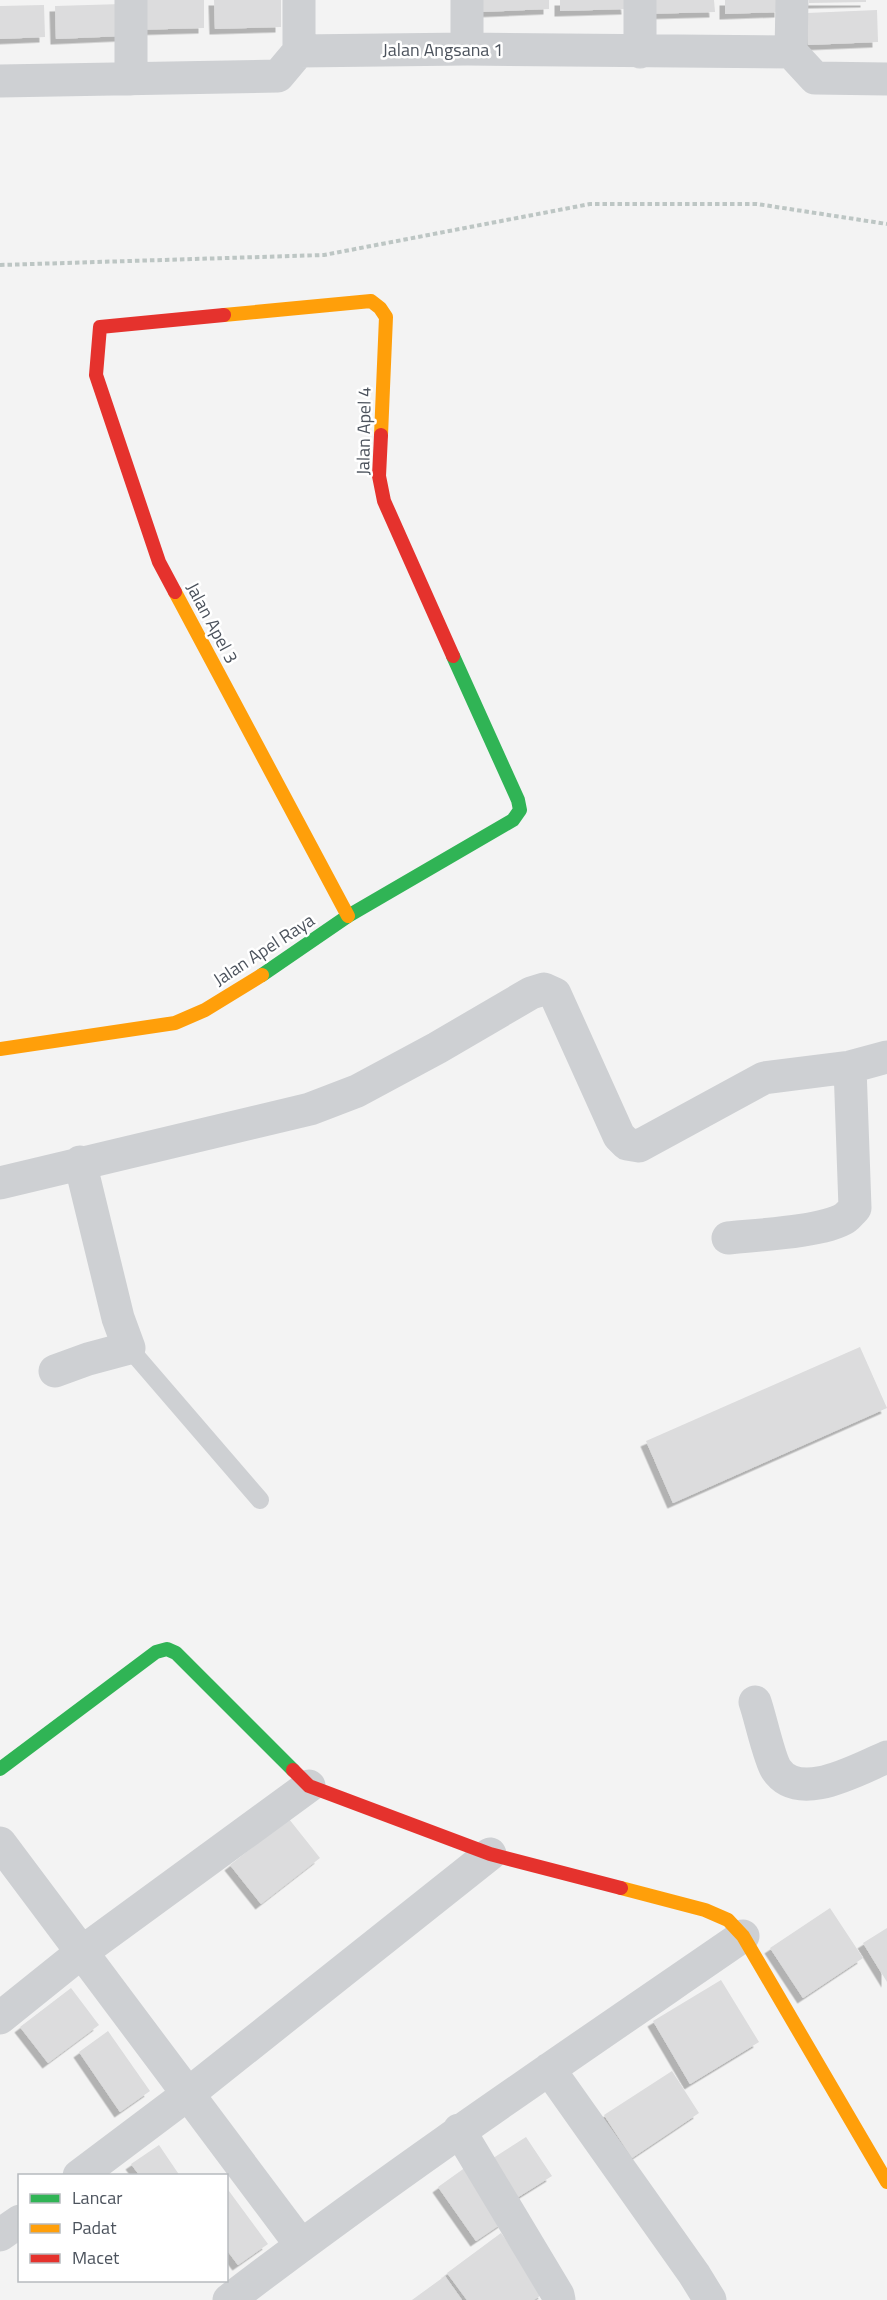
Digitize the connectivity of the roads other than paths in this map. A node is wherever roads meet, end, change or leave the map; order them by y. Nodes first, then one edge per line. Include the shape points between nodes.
1 (131, 0) edge
2 (299, 0) edge
3 (467, 0) edge
4 (640, 0) edge
5 (792, 0) edge
6 (467, 49) junction
7 (299, 51) junction
8 (640, 52) junction
9 (790, 52) junction
10 (131, 79) junction
11 (887, 79) edge
12 (0, 81) edge
13 (100, 327) joint
14 (520, 810) joint
15 (348, 916) junction
16 (0, 1049) edge
17 (887, 1057) edge
18 (850, 1067) junction
19 (80, 1162) junction
20 (0, 1183) edge
21 (728, 1238) dead end
22 (129, 1348) junction
23 (55, 1371) dead end
24 (260, 1500) dead end
25 (755, 1702) dead end
26 (887, 1757) edge
27 (0, 1769) edge
28 (309, 1786) junction
29 (0, 1843) edge
30 (490, 1854) junction
31 (743, 1936) junction
32 (82, 1952) junction
33 (0, 2018) edge
34 (549, 2069) junction
35 (188, 2094) junction
36 (459, 2130) junction
37 (80, 2174) edge
38 (887, 2182) edge
39 (18, 2222) edge
40 (0, 2235) edge
41 (301, 2245) junction
42 (229, 2300) edge
43 (559, 2300) edge
44 (710, 2300) edge

1 - 10 street
2 - 7 street
3 - 6 street
4 - 8 street
5 - 9 street
6 - 7 street, Jalan Angsana 1
6 - 8 street, Jalan Angsana 1
7 - 10 street via 278,76
8 - 9 street, Jalan Angsana 1
9 - 11 street via 815,78
10 - 12 street
13 - 14 street, Jalan Apel 4 via 371,302 380,308 386,317 379,476 384,501
13 - 15 street, Jalan Apel 3 via 96,375 159,562
14 - 15 street, Jalan Apel Raya via 513,820
15 - 16 street, Jalan Apel Raya via 252,982 175,1023
17 - 18 street
18 - 19 street via 764,1078 639,1146 627,1144 555,994 543,989 357,1091 310,1109
18 - 21 street via 855,1208 847,1217 830,1224
19 - 20 street
19 - 22 street
22 - 23 street
22 - 24 lane
25 - 26 street via 776,1769 789,1781 807,1786 825,1782
27 - 28 street via 156,1652 166,1649 176,1653
28 - 30 street
28 - 32 street
29 - 32 street
30 - 31 street via 705,1910 728,1920
30 - 35 street
31 - 34 street
31 - 38 street
32 - 33 street
32 - 35 street
34 - 36 street
34 - 44 street
35 - 37 street
35 - 41 street
36 - 41 street
36 - 43 street
39 - 40 street
41 - 42 street

